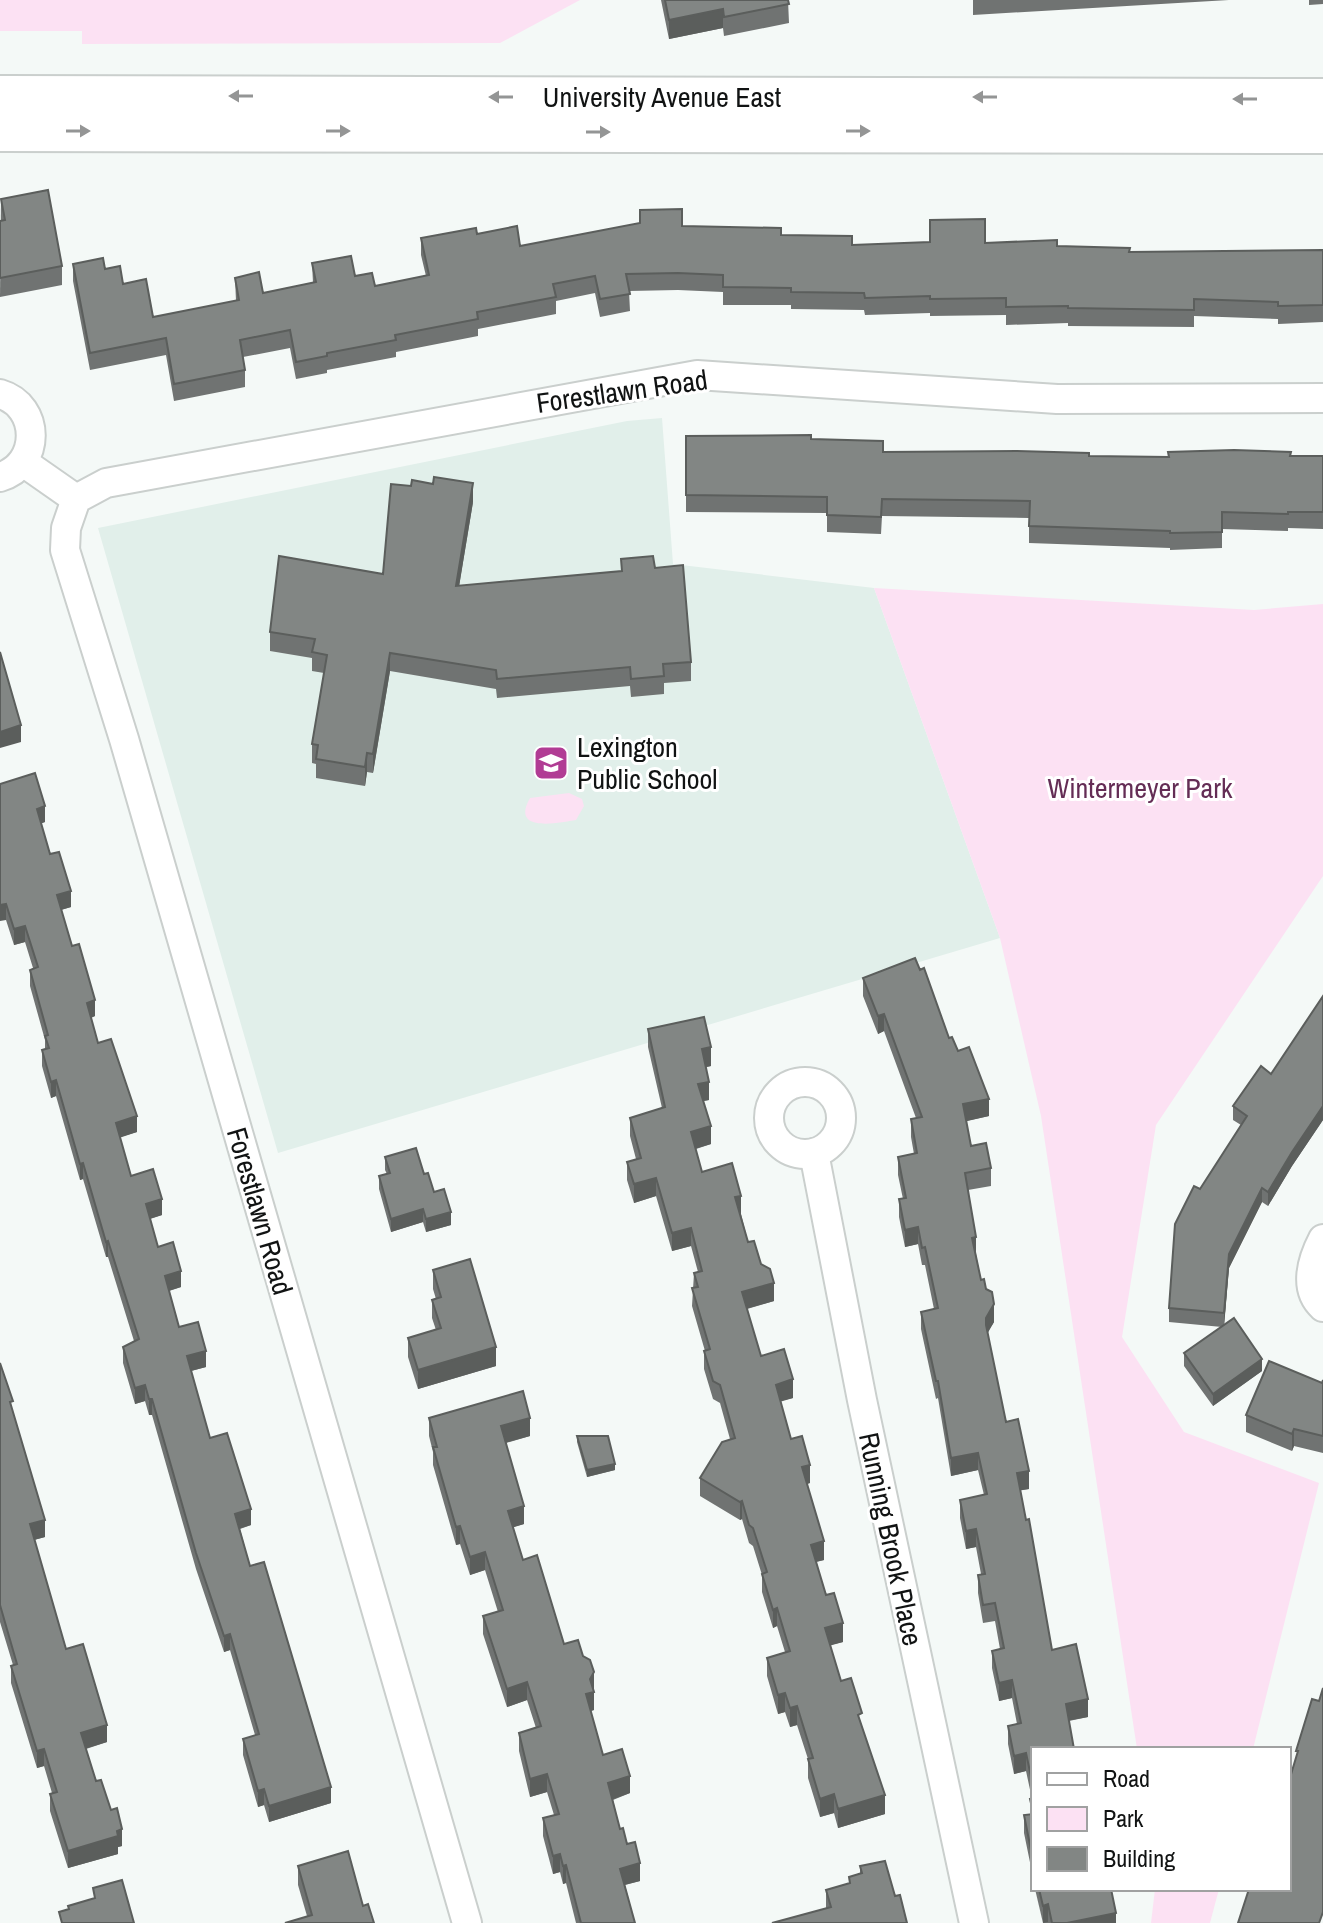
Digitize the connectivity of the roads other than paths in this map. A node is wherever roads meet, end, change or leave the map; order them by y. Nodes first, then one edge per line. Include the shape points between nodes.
1 (0, 96) edge
2 (1323, 99) edge
3 (0, 131) edge
4 (1323, 133) edge
5 (0, 394) edge
6 (1323, 398) edge
7 (11, 470) edge
8 (76, 499) junction
9 (814, 1153) dead end
10 (1323, 1239) edge
11 (1323, 1307) edge
12 (467, 1923) edge
13 (974, 1923) edge

2 -> 1 main road, University Avenue East
3 -> 4 main road, University Avenue East
5 - 7 street via 20,405 32,434 30,449
6 - 8 street, Forestlawn Road via 1057,399 697,375 106,483
7 - 8 street
8 - 12 street, Forestlawn Road via 65,550
9 - 13 street, Running Brook Place
10 - 11 street via 1310,1279 1315,1301

